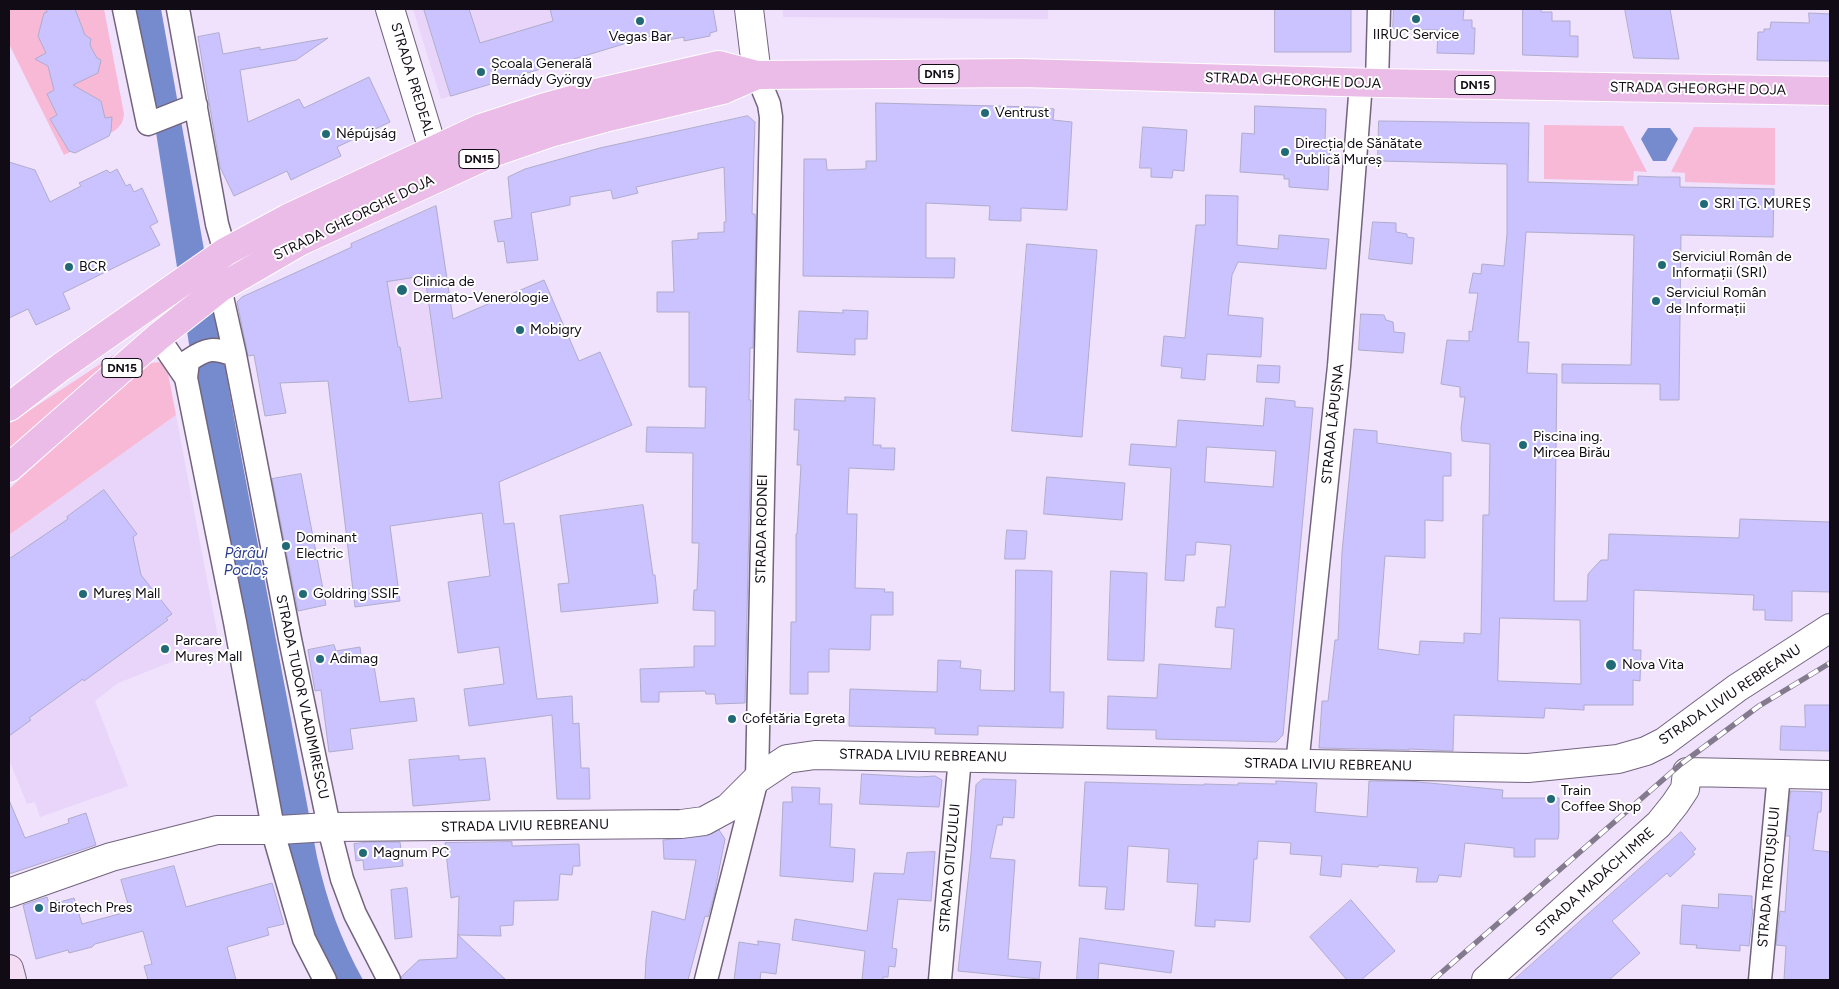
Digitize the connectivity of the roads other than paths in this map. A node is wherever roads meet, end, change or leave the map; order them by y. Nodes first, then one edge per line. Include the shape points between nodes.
1 (124, 9) edge
2 (178, 9) edge
3 (390, 9) edge
4 (1379, 9) edge
5 (748, 10) edge
6 (757, 75) junction
7 (1369, 83) junction
8 (1830, 91) edge
9 (196, 105) junction
10 (433, 150) junction
11 (225, 252) junction
12 (220, 288) junction
13 (158, 337) junction
14 (235, 355) junction
15 (61, 367) junction
16 (186, 378) junction
17 (9, 390) edge
18 (9, 407) edge
19 (15, 460) edge
20 (1830, 628) edge
21 (1664, 742) junction
22 (960, 757) junction
23 (1297, 764) junction
24 (1687, 772) junction
25 (1778, 774) junction
26 (1830, 775) edge
27 (757, 779) junction
28 (321, 827) junction
29 (276, 830) junction
30 (9, 893) edge
31 (9, 969) edge
32 (1494, 976) edge
33 (12, 980) edge
34 (325, 980) edge
35 (389, 980) edge
36 (706, 980) edge
37 (940, 980) edge
38 (1760, 980) edge

1 - 9 street via 148,124
2 - 9 street
3 - 10 street, STRADA PREDEAL
4 - 7 street, STRADA LĂPUȘNA
5 - 6 street
6 - 7 main road, STRADA GHEORGHE DOJA / DN15 via 1022,74
6 - 10 main road, STRADA GHEORGHE DOJA / DN15 via 718,65 654,79 542,108 481,128
6 - 12 main road, STRADA GHEORGHE DOJA / DN15 via 723,90 550,133 492,153 301,241
6 - 27 street, STRADA RODNEI via 771,117
7 - 8 main road, STRADA GHEORGHE DOJA / DN15
7 - 23 street, STRADA LĂPUȘNA
9 - 11 street via 216,224
10 - 11 main road, STRADA GHEORGHE DOJA / DN15 via 288,218
11 - 15 main road, STRADA GHEORGHE DOJA / DN15
12 - 13 main road, STRADA GHEORGHE DOJA / DN15
12 - 14 street, STRADA TUDOR VLADIMIRESCU
13 - 16 street
13 - 19 main road, STRADA GHEORGHE DOJA / DN15
14 - 16 street via 218,349 202,351 188,361
14 - 28 street, STRADA TUDOR VLADIMIRESCU via 281,593
15 - 17 main road
15 - 18 main road, STRADA GHEORGHE DOJA / DN15
16 - 29 street
20 - 21 street, STRADA LIVIU REBREANU via 1737,688
21 - 23 street, STRADA LIVIU REBREANU via 1618,759 1528,768
21 - 24 street
22 - 23 street, STRADA LIVIU REBREANU
22 - 27 street, STRADA LIVIU REBREANU via 815,755 787,759
22 - 37 street, STRADA OITUZULUI
24 - 25 street
24 - 32 street, STRADA MADÁCH IMRE via 1681,795 1659,824
25 - 26 street
25 - 38 street, STRADA TROTUȘULUI
27 - 28 street, STRADA LIVIU REBREANU via 728,808 704,821 681,824
27 - 36 street, STRADA RODNEI
28 - 29 street, STRADA LIVIU REBREANU
28 - 35 street, STRADA TUDOR VLADIMIRESCU via 355,914
29 - 30 street, STRADA LIVIU REBREANU via 217,830 111,857
29 - 34 street via 287,885 304,938
31 - 33 main road

